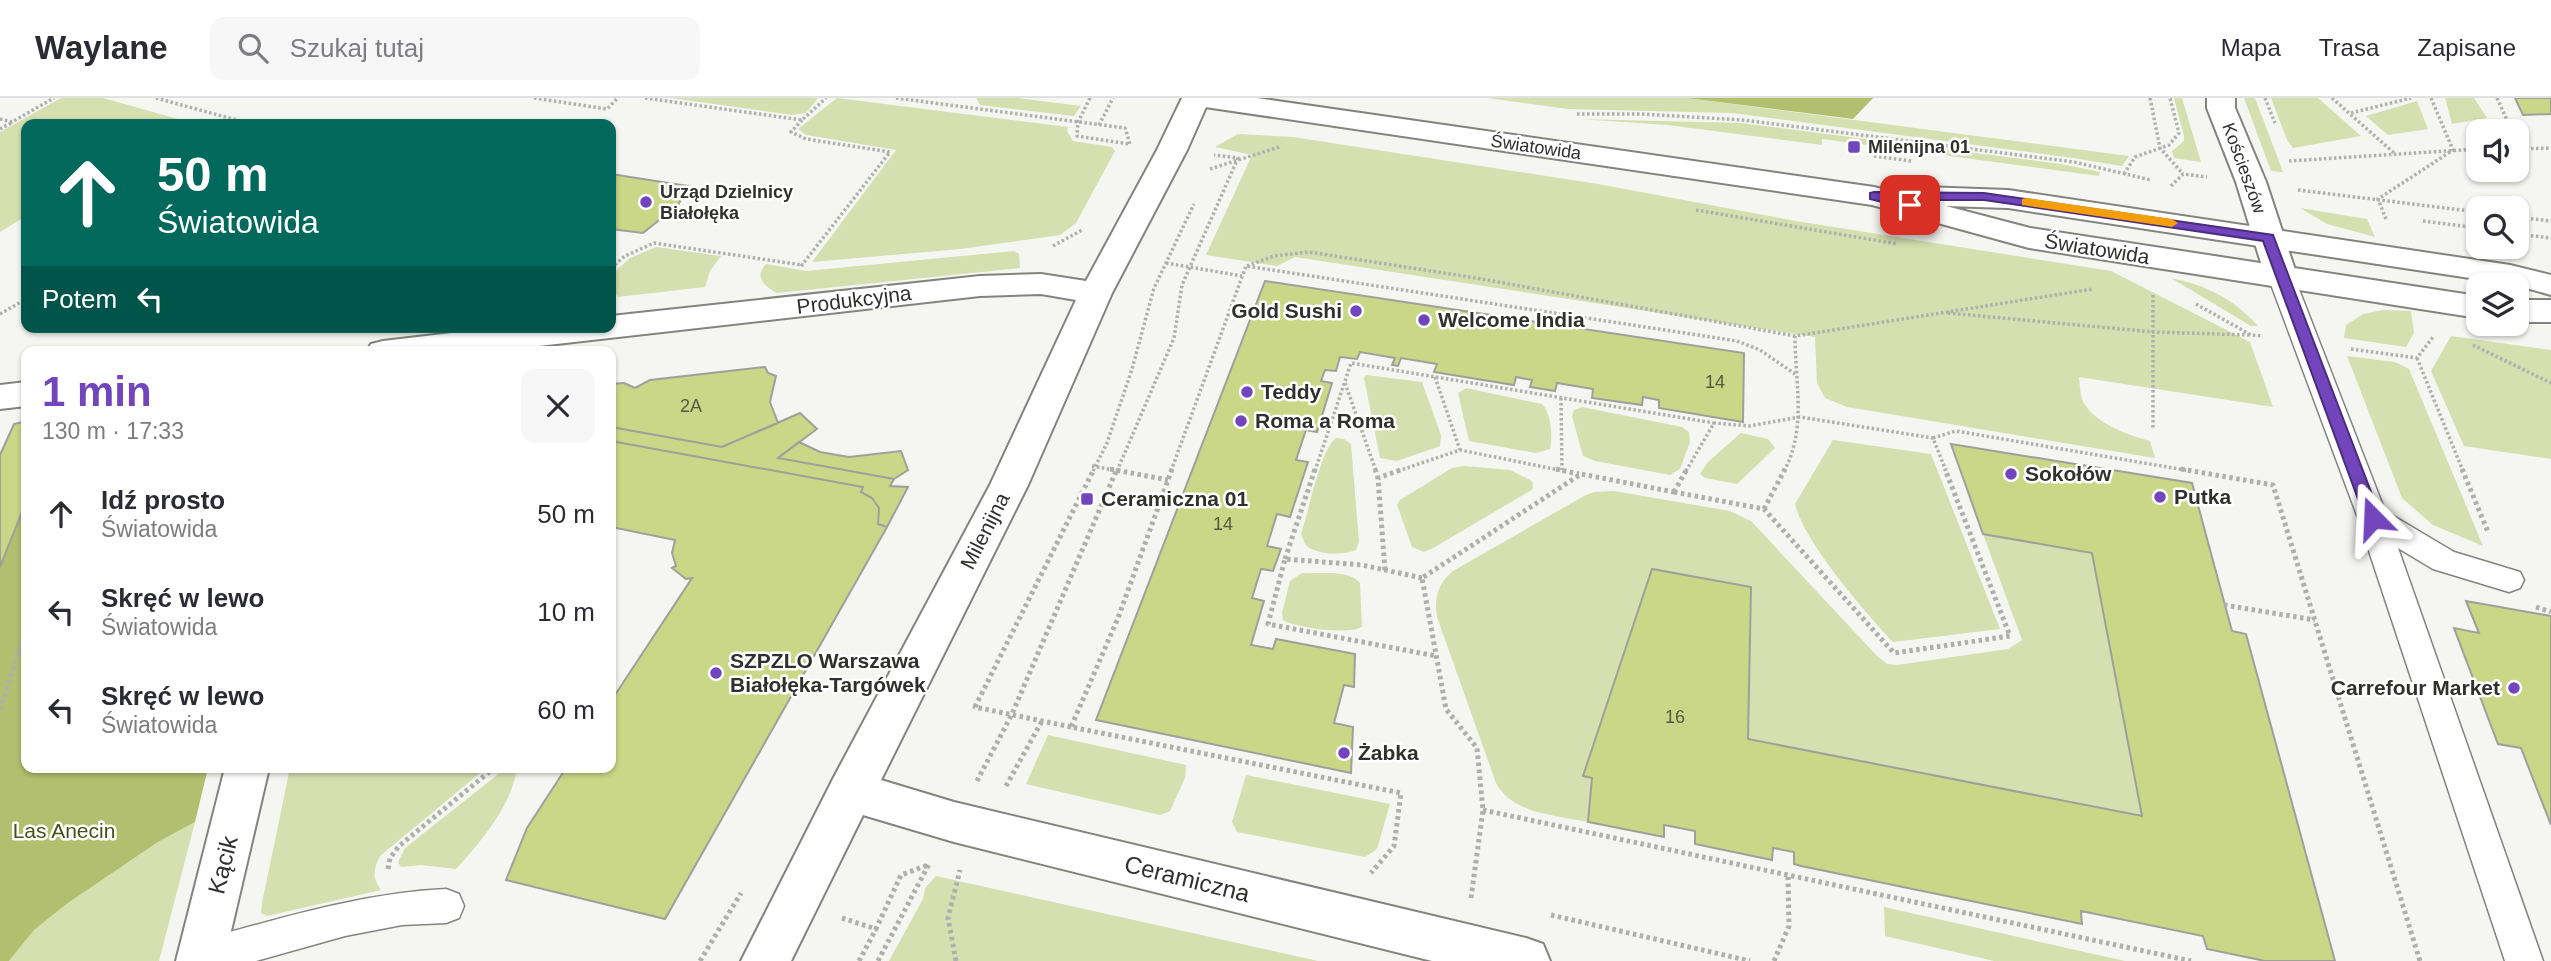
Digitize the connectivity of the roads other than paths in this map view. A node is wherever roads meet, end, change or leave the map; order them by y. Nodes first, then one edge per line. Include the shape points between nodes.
1 (1197, 98) edge
2 (2221, 98) edge
3 (1874, 196) junction
4 (2269, 238) junction
5 (2282, 279) junction
6 (2551, 285) edge
7 (1096, 293) junction
8 (2466, 305) edge
9 (2529, 311) edge
10 (2551, 311) edge
11 (616, 326) edge
12 (552, 333) edge
13 (436, 346) edge
14 (21, 395) edge
15 (0, 397) edge
16 (2373, 518) junction
17 (2510, 580) road end
18 (246, 773) edge
19 (850, 792) junction
20 (446, 906) dead end
21 (200, 960) edge
22 (765, 961) edge
23 (1526, 961) edge
24 (2524, 961) edge

1 - 3 street, Światowida
1 - 7 street, Milenijna
2 - 4 street, Kościeszów
3 - 4 street, Światowida via 1984,197
3 - 5 street, Światowida via 2029,238
4 - 5 street
4 - 6 street, Światowida
5 - 8 street, Światowida
5 - 16 lane
7 - 11 street, Produkcyjna via 1041,284 980,286
7 - 19 street, Milenijna via 1009,485
9 - 10 street
12 - 13 street
14 - 15 street
16 - 17 lane via 2444,561
16 - 24 lane
18 - 21 street, Kącik
19 - 22 street, Milenijna
19 - 23 street, Ceramiczna via 970,826
20 - 21 lane via 402,908 345,919

